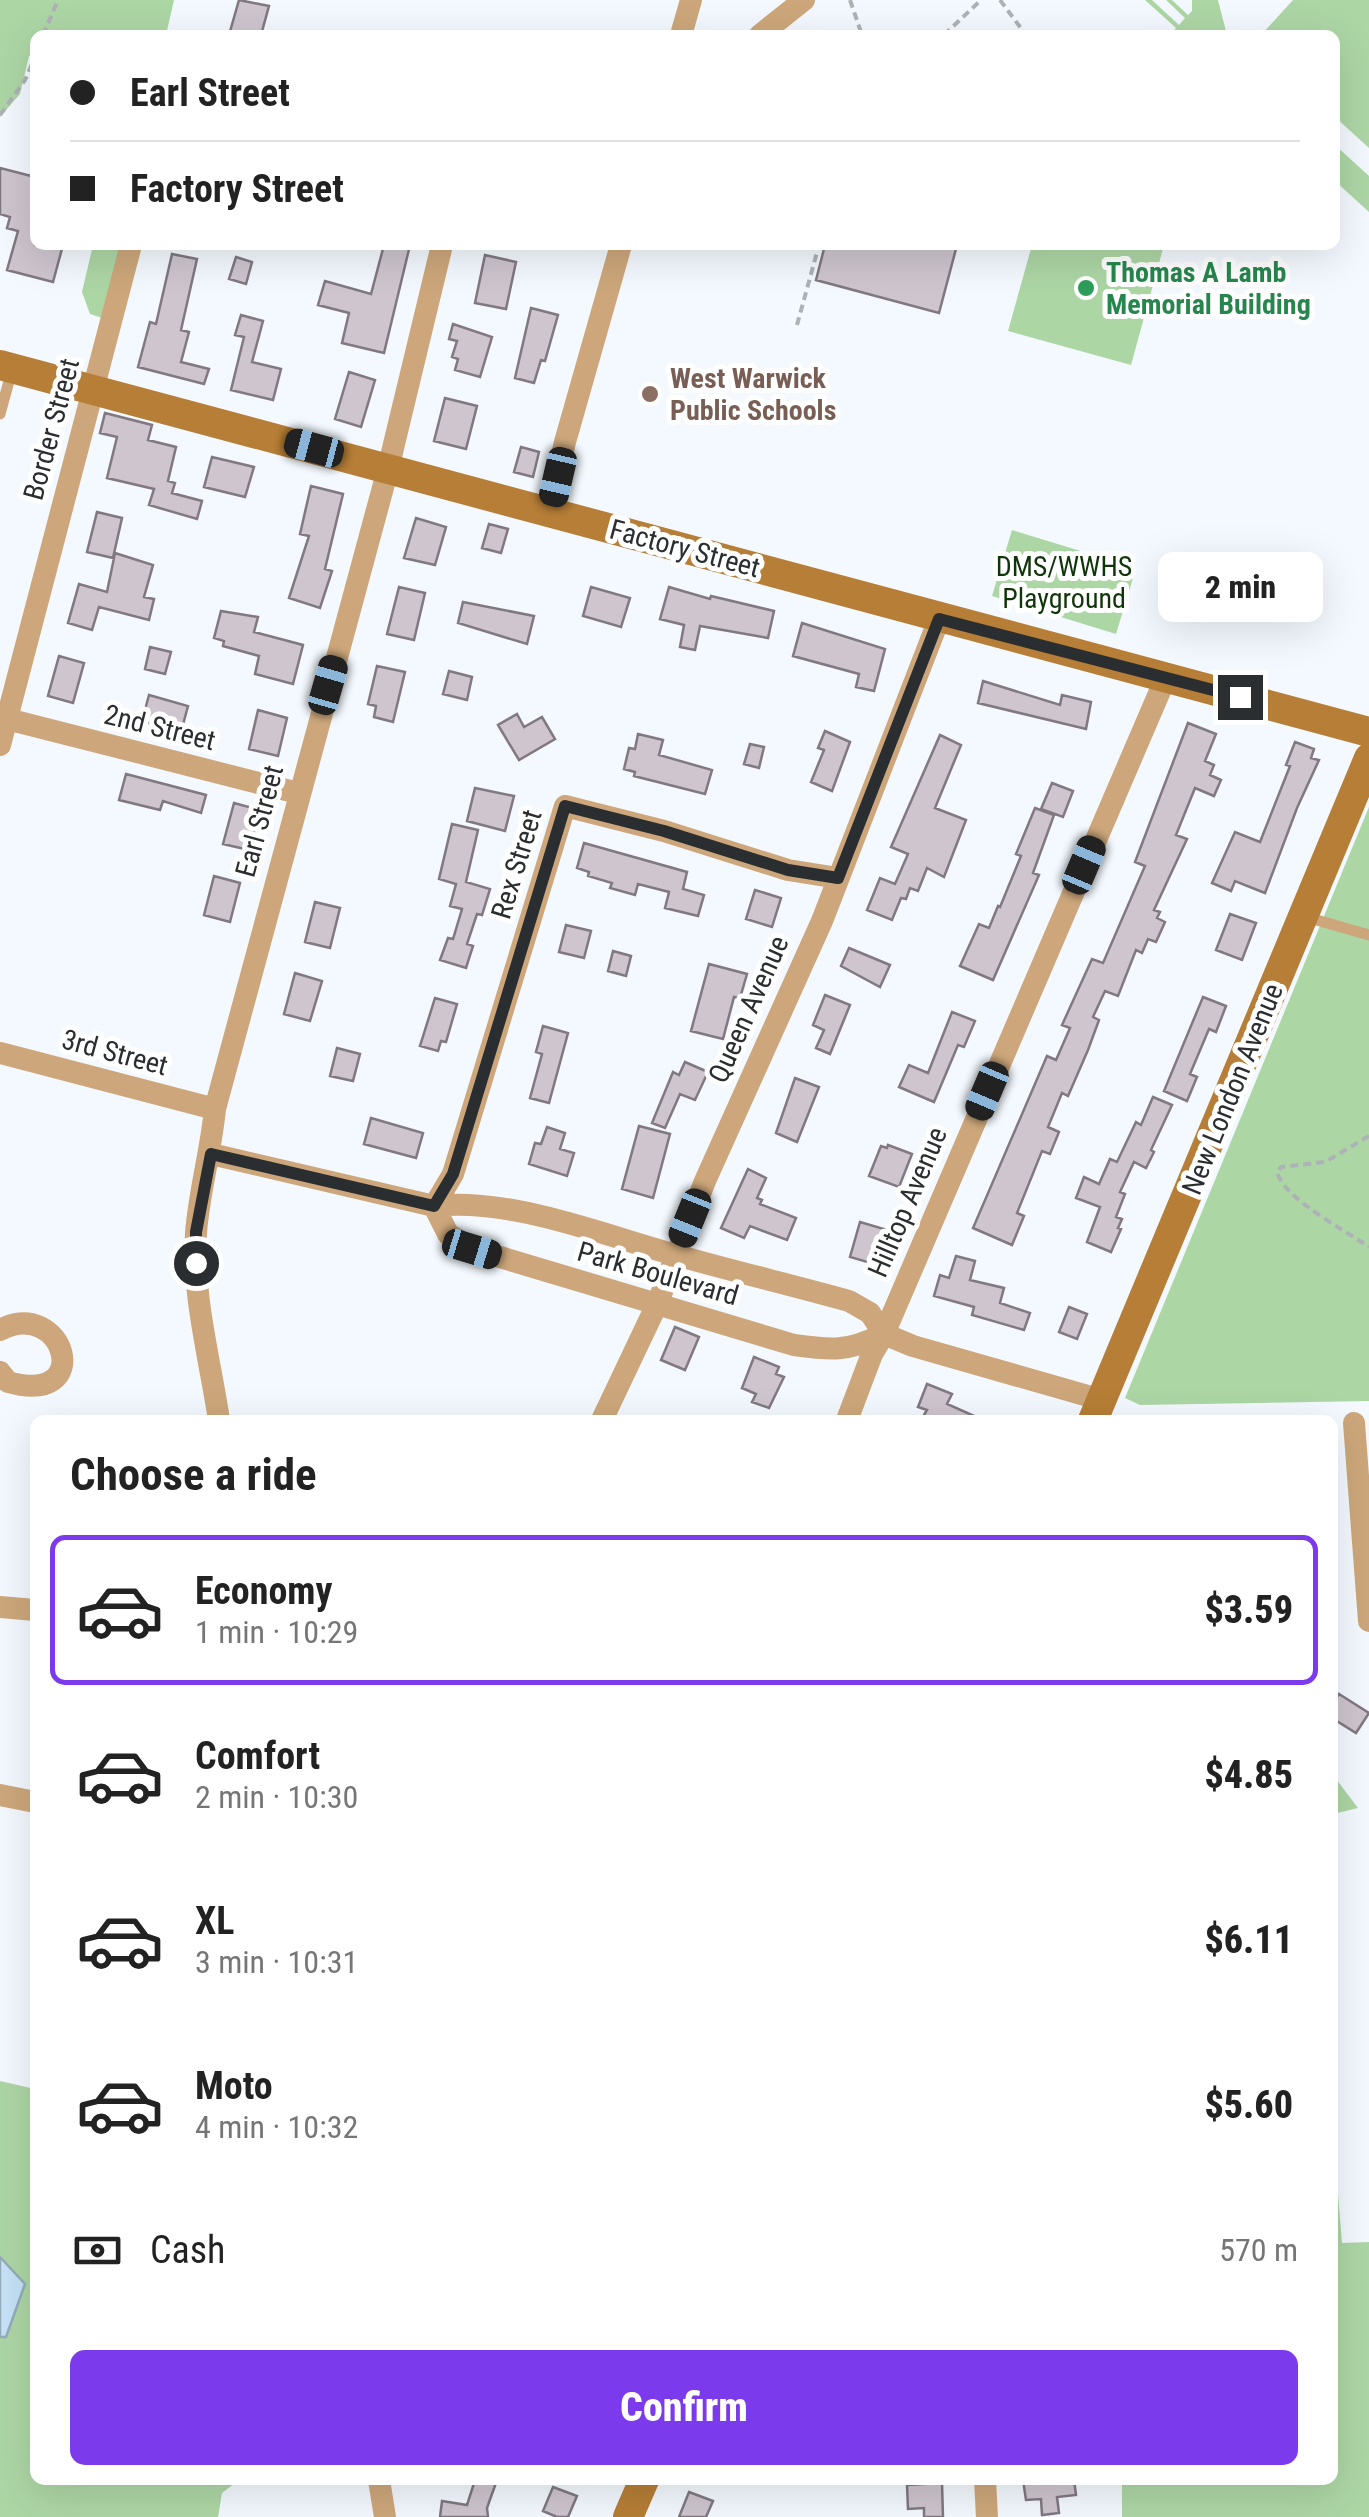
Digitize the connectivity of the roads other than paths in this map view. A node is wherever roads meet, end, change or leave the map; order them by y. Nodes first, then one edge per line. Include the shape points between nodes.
1 (692, 0) edge
2 (804, 0) edge
3 (683, 30) edge
4 (766, 30) edge
5 (130, 250) edge
6 (441, 250) edge
7 (620, 250) edge
8 (6, 366) edge
9 (92, 389) junction
10 (0, 414) edge
11 (388, 468) junction
12 (550, 512) junction
13 (939, 619) junction
14 (1166, 677) junction
15 (7, 688) edge
16 (3, 728) edge
17 (1369, 732) edge
18 (1369, 758) edge
19 (298, 793) junction
20 (838, 878) junction
21 (1302, 916) junction
22 (1369, 936) edge
23 (0, 1052) edge
24 (215, 1109) junction
25 (211, 1154) junction
26 (434, 1206) junction
27 (675, 1255) junction
28 (658, 1302) junction
29 (0, 1330) edge
30 (884, 1334) junction
31 (0, 1372) edge
32 (1098, 1410) edge
33 (218, 1415) edge
34 (604, 1415) edge
35 (849, 1415) edge
36 (1352, 1423) edge
37 (0, 1606) edge
38 (30, 1609) edge
39 (1369, 1621) edge
40 (0, 1794) edge
41 (30, 1801) edge
42 (380, 2485) edge
43 (642, 2485) edge
44 (985, 2485) edge
45 (385, 2517) edge
46 (628, 2517) edge
47 (987, 2517) edge

1 - 3 street
2 - 4 street
5 - 9 street, Border Street
6 - 11 street, Earl Street
7 - 12 street
8 - 9 street, Factory Street
8 - 10 lane
9 - 11 street, Factory Street
9 - 15 street, Border Street
11 - 12 street, Factory Street
11 - 19 street, Earl Street
12 - 13 street, Factory Street
13 - 14 street, Factory Street
13 - 20 street, Queen Avenue
14 - 17 street, Factory Street
14 - 30 street, Hilltop Avenue
15 - 16 street, Border Street
16 - 19 street, 2nd Street
18 - 21 street, New London Avenue
19 - 24 street, Earl Street
20 - 26 street, Rex Street via 788,870 565,806 453,1174
20 - 27 street, Queen Avenue
21 - 22 lane
21 - 32 street, New London Avenue
23 - 24 street, 3rd Street
24 - 25 street, Earl Street
25 - 26 street, Park Boulevard
25 - 33 street, Earl Street via 196,1263
26 - 27 street, Park Boulevard via 489,1206
26 - 28 street, Park Boulevard via 448,1234 472,1249
27 - 28 street, Queen Avenue
27 - 30 street, Park Boulevard via 849,1301 870,1313
28 - 30 street, Park Boulevard via 794,1345 857,1348
28 - 34 street, Queen Avenue
29 - 31 street via 36,1326 53,1334 64,1357 55,1381 36,1388 8,1382
30 - 32 street, Park Boulevard
30 - 35 street, Hilltop Avenue
36 - 39 street
37 - 38 street
40 - 41 street
42 - 45 street
43 - 46 street
44 - 47 street

